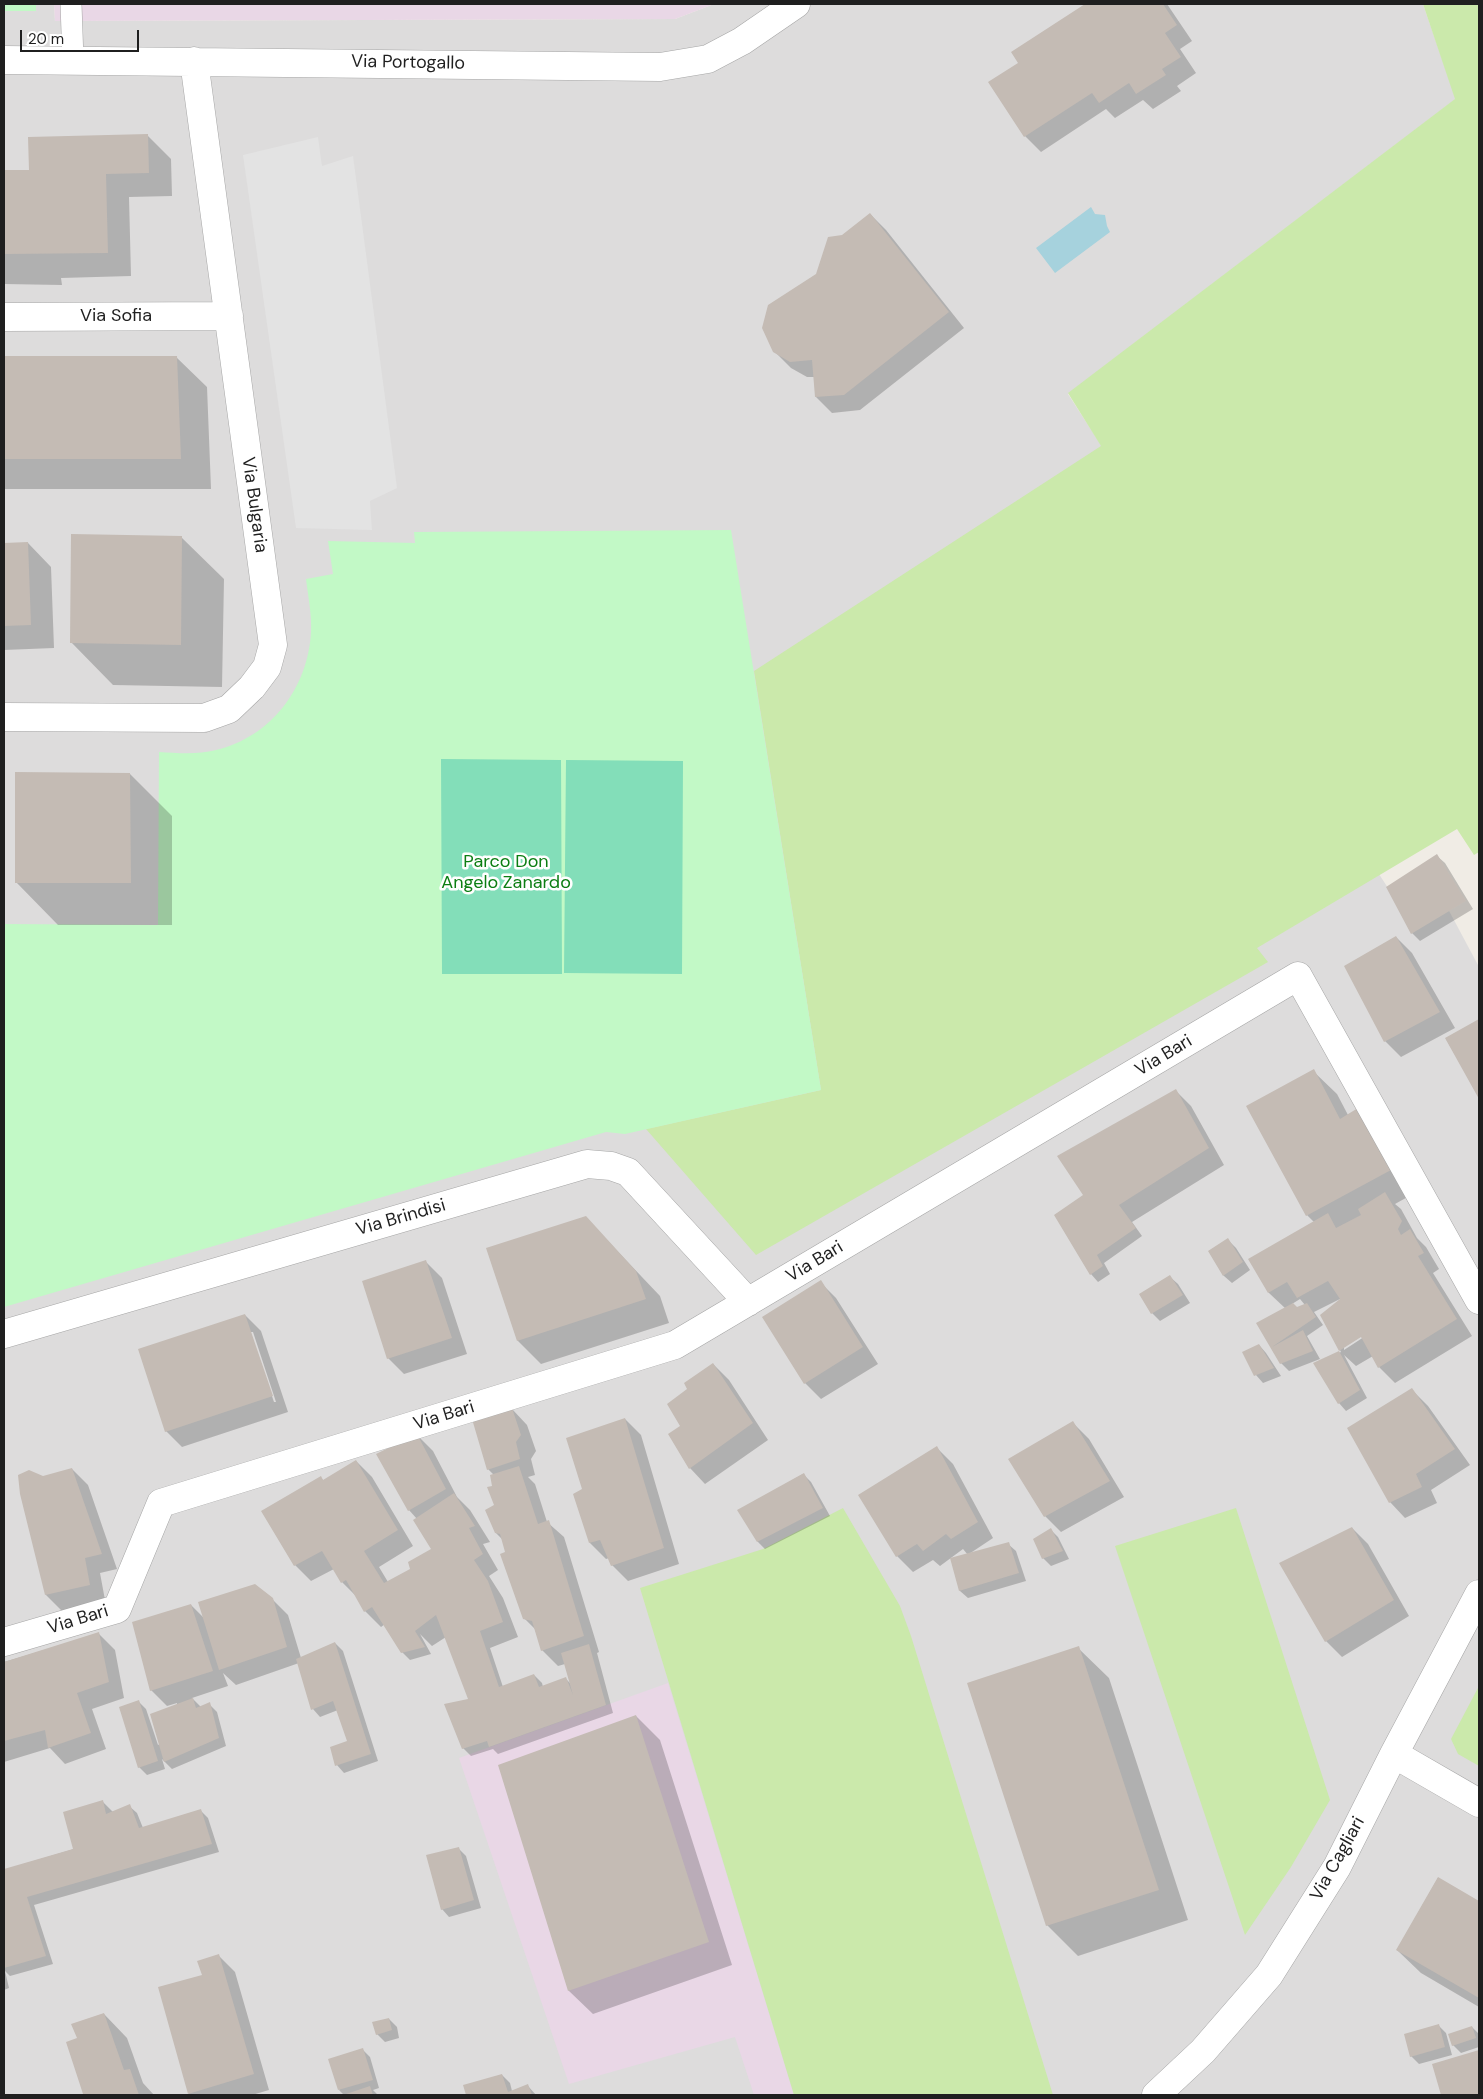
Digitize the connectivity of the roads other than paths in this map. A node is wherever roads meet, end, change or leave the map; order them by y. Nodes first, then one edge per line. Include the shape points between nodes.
1 (71, 4) edge
2 (796, 4) edge
3 (4, 60) edge
4 (73, 60) junction
5 (194, 61) junction
6 (229, 316) junction
7 (4, 317) edge
8 (4, 717) edge
9 (1479, 1300) edge
10 (748, 1302) junction
11 (4, 1334) edge
12 (1479, 1594) edge
13 (4, 1642) edge
14 (1394, 1754) junction
15 (1479, 1803) edge
16 (1156, 2095) edge

1 - 4 lane
2 - 5 street, Via Portogallo via 742,41 708,58 660,67
3 - 4 street, Via Portogallo
4 - 5 street, Via Portogallo
5 - 6 street, Via Bulgaria
6 - 7 street, Via Sofia
6 - 8 street, Via Bulgaria via 273,645 267,667 252,688 230,709 204,718
9 - 10 street, Via Bari via 1298,976
10 - 11 street, Via Brindisi via 628,1172 612,1166 587,1164
10 - 13 street, Via Bari via 675,1345 161,1503 117,1609
12 - 14 street, Via Cagliari
14 - 15 street
14 - 16 street, Via Cagliari via 1337,1867 1269,1975 1203,2051

